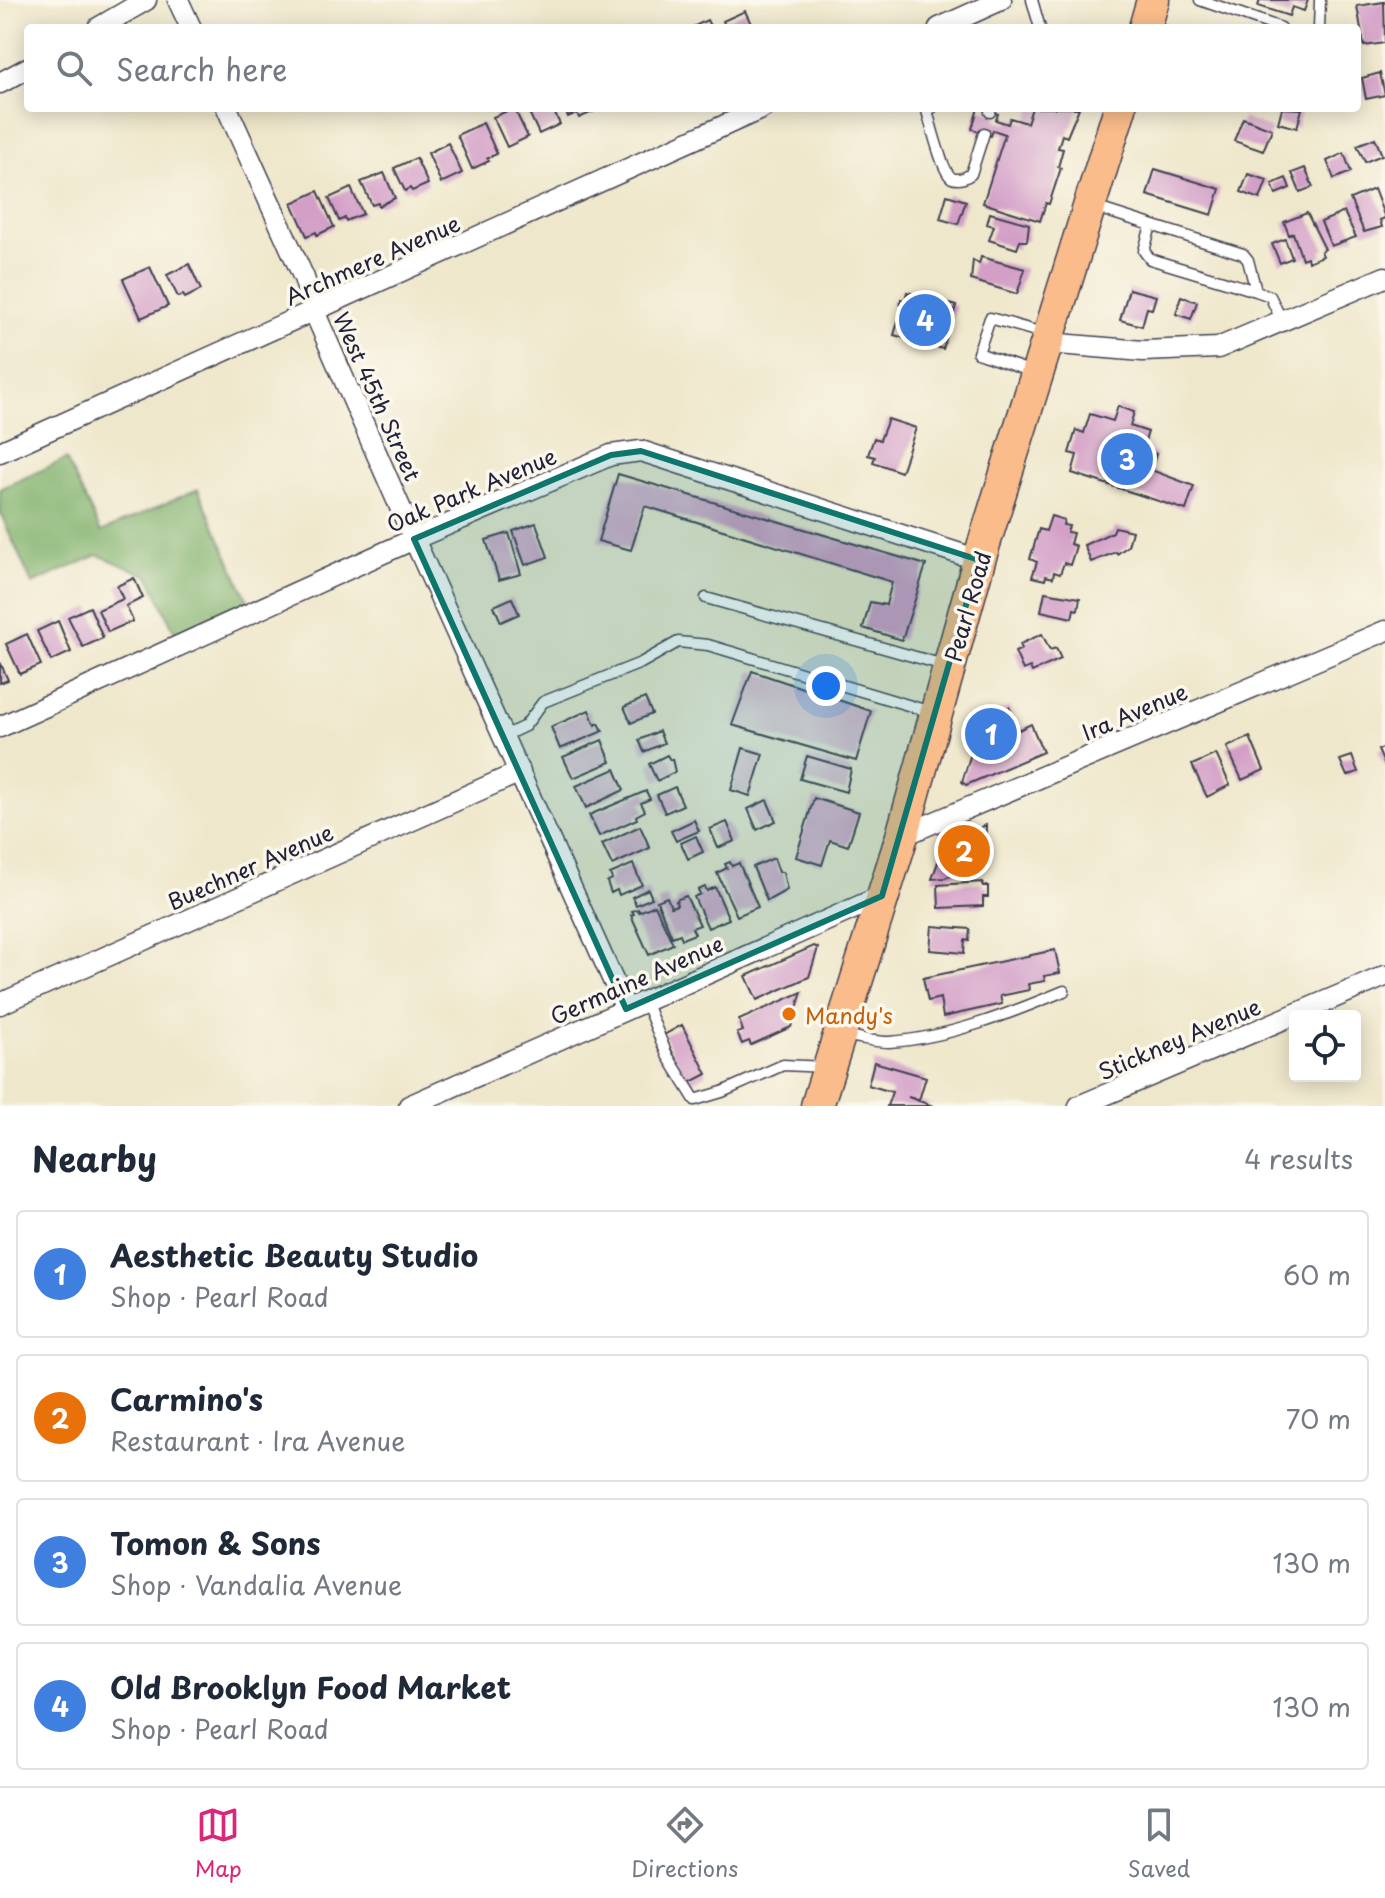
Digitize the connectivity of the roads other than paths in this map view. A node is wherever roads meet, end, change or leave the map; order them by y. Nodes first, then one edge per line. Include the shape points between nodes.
1 (146, 0) edge
2 (178, 0) edge
3 (1001, 0) edge
4 (1032, 0) edge
5 (1153, 0) edge
6 (1200, 0) edge
7 (1320, 0) edge
8 (105, 24) edge
9 (189, 24) edge
10 (948, 24) edge
11 (1039, 24) edge
12 (1146, 24) edge
13 (1269, 24) edge
14 (1319, 24) edge
15 (24, 70) edge
16 (2, 78) edge
17 (229, 112) edge
18 (754, 112) edge
19 (927, 112) edge
20 (1119, 112) edge
21 (984, 133) dead end
22 (1090, 206) junction
23 (1151, 225) junction
24 (1385, 277) edge
25 (1256, 291) junction
26 (314, 311) junction
27 (1282, 321) junction
28 (1048, 339) junction
29 (1037, 374) junction
30 (0, 452) edge
31 (414, 539) junction
32 (979, 560) junction
33 (706, 598) dead end
34 (1385, 631) edge
35 (949, 667) junction
36 (937, 714) junction
37 (0, 727) edge
38 (504, 736) junction
39 (520, 772) junction
40 (902, 836) junction
41 (882, 896) junction
42 (1385, 976) edge
43 (1064, 991) dead end
44 (0, 1004) edge
45 (635, 1005) junction
46 (839, 1034) junction
47 (829, 1067) junction
48 (409, 1106) edge
49 (817, 1106) edge
50 (1079, 1106) edge

1 - 8 street
2 - 9 street
3 - 10 street
4 - 11 lane
5 - 12 main road
6 - 13 lane
7 - 14 lane
15 - 16 street
17 - 26 street, West 45th Street
18 - 26 street, Archmere Avenue
19 - 21 lane via 951,178 971,174
20 - 22 main road, Pearl Road
22 - 23 lane
22 - 28 main road, Pearl Road
23 - 25 lane via 1243,254
23 - 25 lane via 1144,251 1150,259
24 - 27 street
25 - 27 lane via 1270,296
26 - 30 street, Archmere Avenue
26 - 31 street, West 45th Street
27 - 28 street via 1218,348 1143,351
28 - 29 main road, Pearl Road
28 - 29 lane via 990,318 978,353
29 - 32 main road, Pearl Road
31 - 32 street, Oak Park Avenue via 611,455 641,451
31 - 37 street, Oak Park Avenue
31 - 38 street, West 45th Street
32 - 35 main road, Pearl Road
33 - 35 lane
34 - 40 street, Ira Avenue
35 - 36 main road, Pearl Road
36 - 38 lane via 708,645 678,642 641,663 543,702 525,726
36 - 40 main road, Pearl Road
38 - 39 street, West 45th Street
39 - 44 street, Buechner Avenue
39 - 45 street, West 45th Street
40 - 41 main road, Pearl Road
41 - 45 street, Germaine Avenue
41 - 46 main road, Pearl Road
42 - 50 street, Stickney Avenue
43 - 46 lane via 937,1035 886,1042
45 - 47 lane via 695,1100 783,1065
45 - 48 street, Germaine Avenue
46 - 47 main road, Pearl Road
47 - 49 main road, Pearl Road

